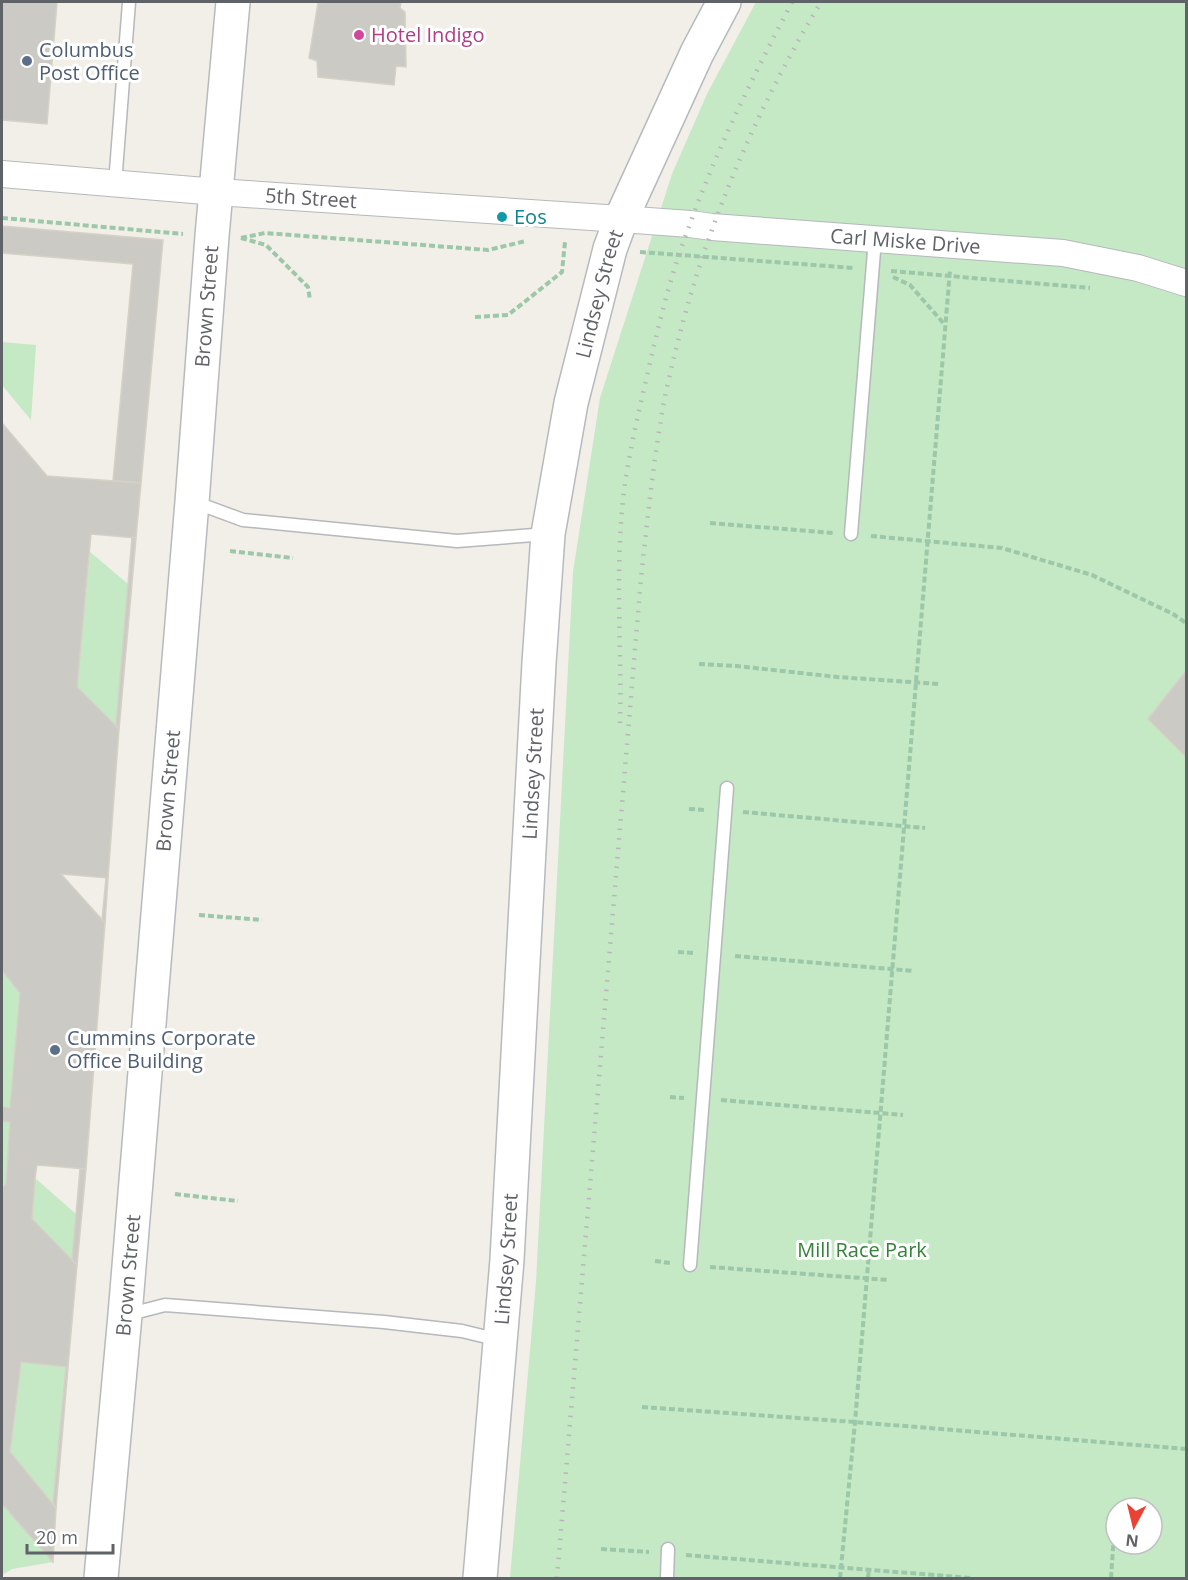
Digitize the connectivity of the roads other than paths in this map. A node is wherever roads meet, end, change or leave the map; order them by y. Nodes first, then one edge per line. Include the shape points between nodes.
1 (129, 2) edge
2 (233, 2) edge
3 (724, 2) edge
4 (2, 174) edge
5 (115, 184) junction
6 (217, 192) junction
7 (621, 219) junction
8 (875, 239) junction
9 (1186, 283) edge
10 (192, 502) junction
11 (548, 534) junction
12 (851, 534) road end
13 (726, 788) dead end
14 (690, 1265) road end
15 (126, 1315) junction
16 (500, 1340) junction
17 (668, 1552) road end
18 (101, 1578) edge
19 (480, 1578) edge
20 (667, 1578) edge

1 - 5 lane
2 - 6 main road, Brown Street
3 - 7 main road, Lindsey Street
4 - 5 street, 5th Street
5 - 6 street, 5th Street
6 - 7 street, 5th Street
6 - 10 main road, Brown Street
7 - 8 street, Carl Miske Drive
7 - 11 main road, Lindsey Street via 571,404
8 - 9 street, Carl Miske Drive via 1063,253
8 - 12 lane
10 - 11 lane via 243,520 458,541
10 - 15 main road, Brown Street
11 - 16 main road, Lindsey Street
13 - 14 lane
15 - 16 lane via 165,1305 384,1322 462,1331
15 - 18 main road, Brown Street
16 - 19 main road, Lindsey Street
17 - 20 lane

